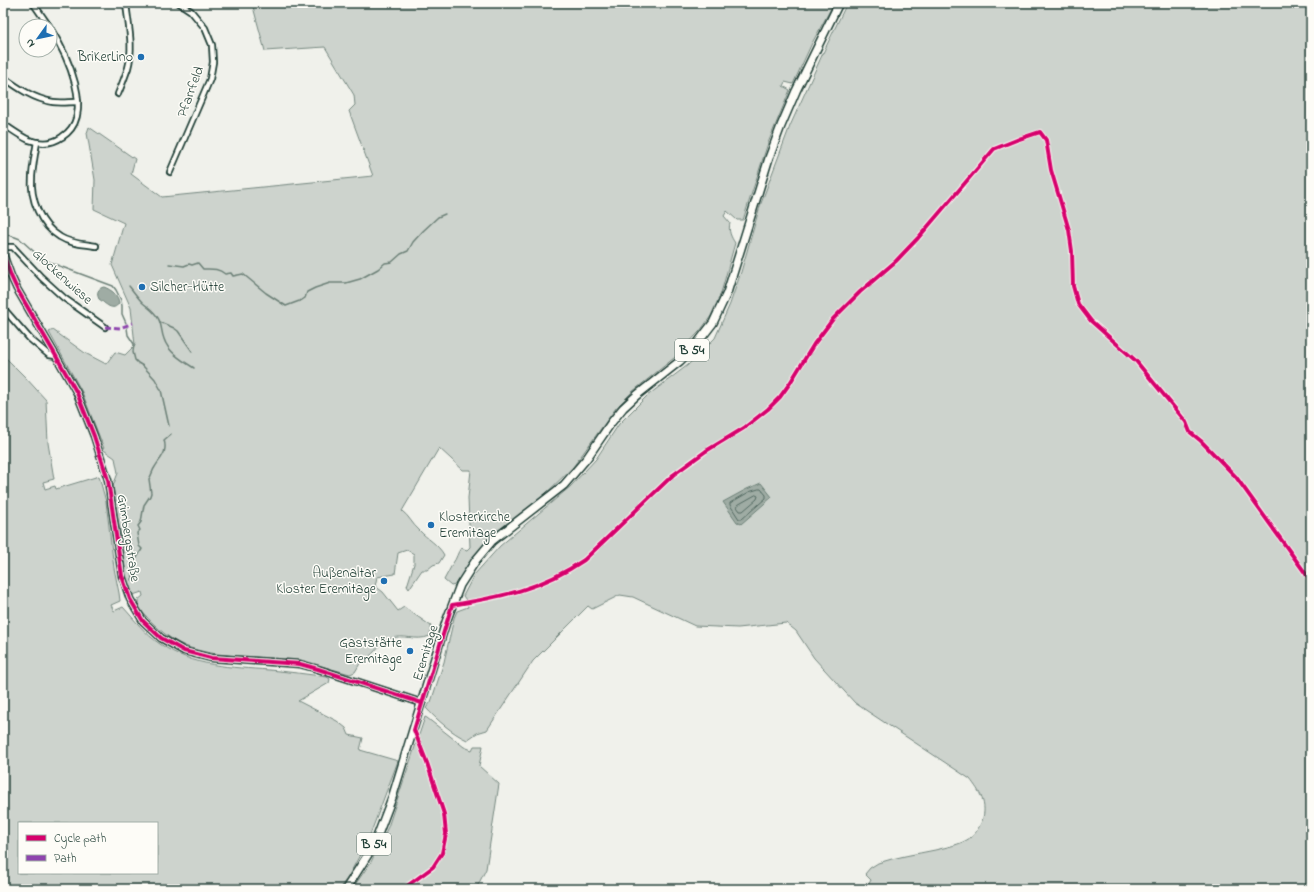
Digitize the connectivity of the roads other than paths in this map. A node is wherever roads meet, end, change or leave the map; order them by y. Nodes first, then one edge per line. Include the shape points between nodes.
1 (33, 3) edge
2 (126, 3) edge
3 (179, 3) edge
4 (839, 3) edge
5 (43, 18) edge
6 (58, 42) edge
7 (3, 77) edge
8 (118, 94) dead end
9 (78, 102) junction
10 (3, 124) edge
11 (37, 142) junction
12 (170, 172) dead end
13 (96, 246) dead end
14 (3, 247) edge
15 (3, 254) edge
16 (3, 308) edge
17 (105, 327) dead end
18 (56, 356) junction
19 (422, 703) junction
20 (346, 889) edge

1 - 5 street
2 - 8 street via 130,52 128,67
3 - 12 street, Pfarrfeld via 191,11 206,28 212,45 213,62 210,79
4 - 19 main road, Eremitage / B 54 via 781,126 727,293 714,323 680,361 623,408 564,485 492,541 476,560 460,585 452,605
6 - 9 street via 65,54
7 - 9 street via 34,96 53,102
9 - 11 street via 75,122 67,134 56,141
10 - 11 street
11 - 13 street via 32,177 32,194 36,209 46,225 60,237
14 - 17 street, Glockenwiese via 13,247 64,298
15 - 18 street, Grimbergstraße via 17,289
16 - 18 street via 30,339 49,355
18 - 19 street, Grimbergstraße via 77,393 105,468 126,592 152,630 172,645 196,655 300,664
19 - 20 main road, Eremitage / B 54 via 394,795 374,845

